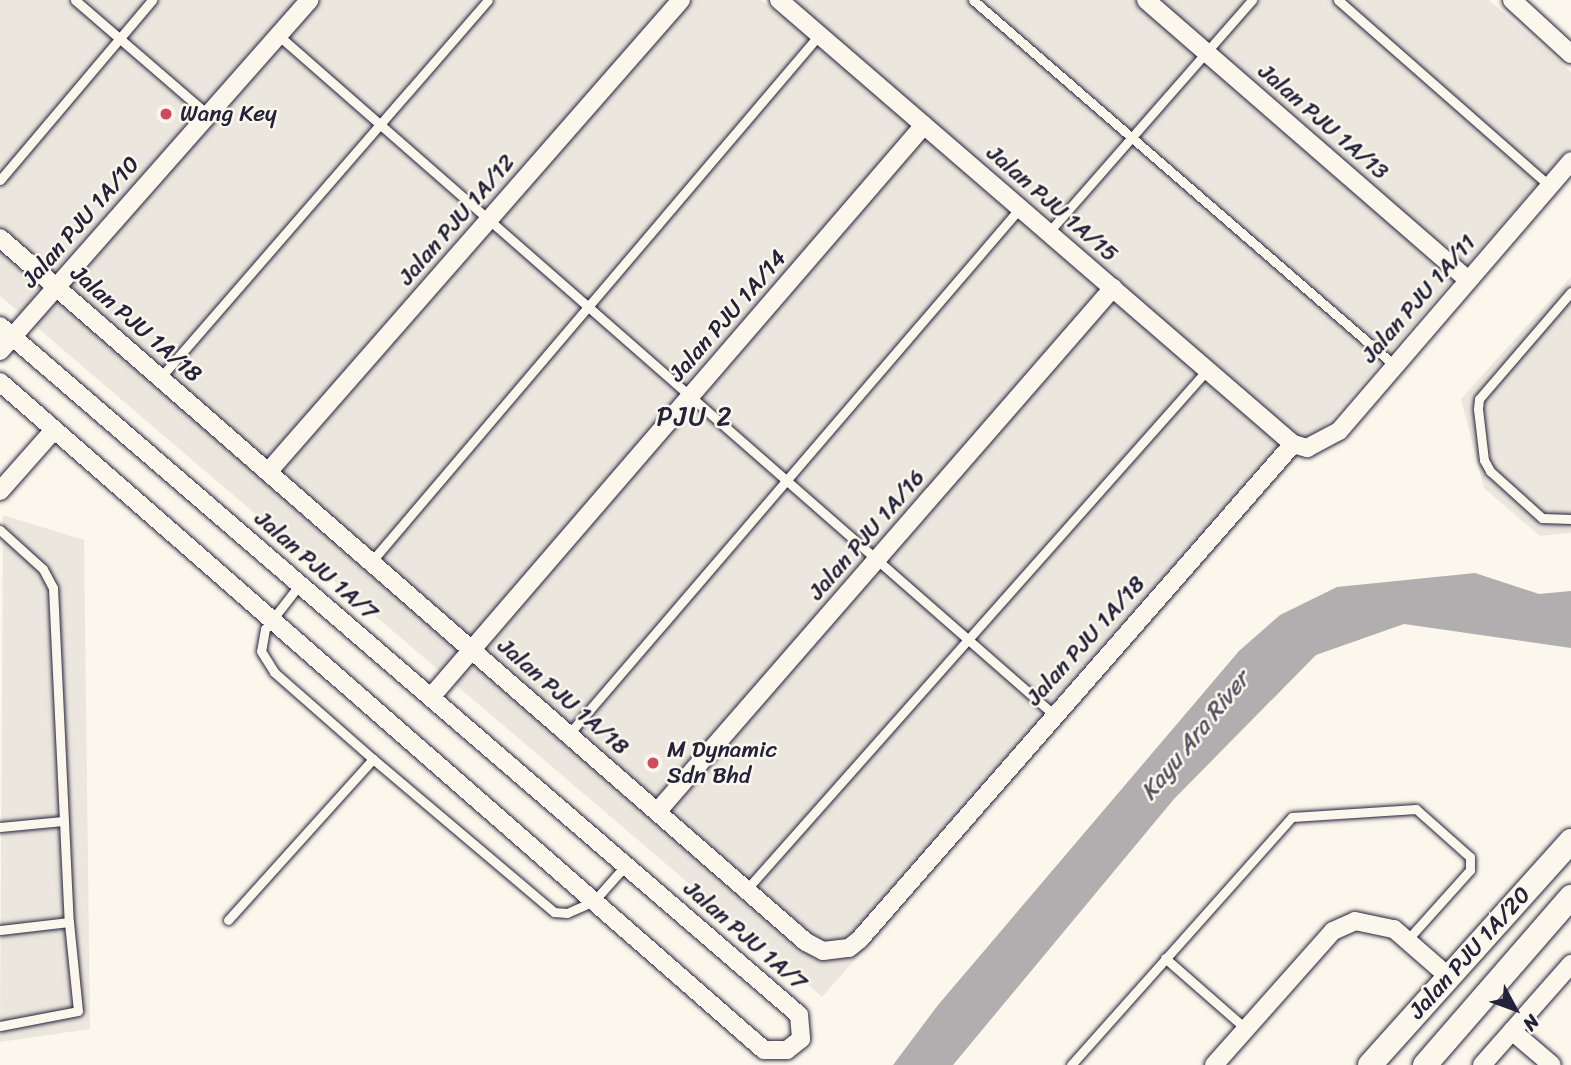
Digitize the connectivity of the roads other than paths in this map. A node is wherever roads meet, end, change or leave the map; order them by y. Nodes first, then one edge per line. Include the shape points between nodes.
1 (75, 0) edge
2 (152, 0) edge
3 (309, 0) edge
4 (488, 0) edge
5 (681, 0) edge
6 (972, 0) edge
7 (1146, 0) edge
8 (1252, 0) edge
9 (1338, 0) edge
10 (1512, 0) edge
11 (781, 1) edge
12 (819, 35) junction
13 (278, 36) junction
14 (119, 38) junction
15 (1206, 53) junction
16 (1571, 54) edge
17 (208, 115) junction
18 (379, 124) junction
19 (924, 125) junction
20 (1132, 138) junction
21 (1571, 161) edge
22 (0, 180) edge
23 (1550, 186) junction
24 (1020, 208) junction
25 (489, 220) junction
26 (1048, 233) junction
27 (0, 238) edge
28 (1468, 280) junction
29 (57, 287) junction
30 (1113, 288) junction
31 (1571, 292) edge
32 (587, 306) junction
33 (6, 331) edge
34 (0, 351) edge
35 (1394, 365) junction
36 (1207, 370) junction
37 (160, 378) junction
38 (0, 382) edge
39 (691, 397) junction
40 (54, 430) junction
41 (1293, 444) junction
42 (268, 472) junction
43 (787, 481) junction
44 (0, 491) edge
45 (1571, 519) edge
46 (0, 530) edge
47 (877, 560) junction
48 (371, 562) junction
49 (300, 584) junction
50 (271, 619) junction
51 (967, 639) junction
52 (473, 651) junction
53 (431, 697) junction
54 (1053, 714) junction
55 (568, 735) junction
56 (373, 760) junction
57 (657, 812) junction
58 (63, 821) junction
59 (0, 827) edge
60 (1571, 841) edge
61 (625, 865) junction
62 (746, 890) junction
63 (1571, 897) edge
64 (594, 901) junction
65 (228, 920) dead end
66 (69, 922) junction
67 (0, 930) edge
68 (1408, 939) junction
69 (1165, 958) junction
70 (1571, 964) edge
71 (1449, 977) junction
72 (0, 1026) edge
73 (1246, 1029) junction
74 (1512, 1031) junction
75 (1071, 1065) edge
76 (1214, 1065) edge
77 (1370, 1065) edge
78 (1425, 1065) edge
79 (1482, 1065) edge
80 (1552, 1065) edge

1 - 14 lane
2 - 14 lane
3 - 13 street, Jalan PJU 1A/10
4 - 18 lane
5 - 25 street, Jalan PJU 1A/12
6 - 20 lane
7 - 15 street, Jalan PJU 1A/13
8 - 15 lane
9 - 23 lane
10 - 16 street
11 - 12 street, Jalan PJU 1A/15
12 - 19 street, Jalan PJU 1A/15
12 - 32 lane
13 - 17 street, Jalan PJU 1A/10
13 - 18 lane
14 - 17 lane
14 - 22 lane
15 - 20 lane
15 - 28 street, Jalan PJU 1A/13
17 - 29 street, Jalan PJU 1A/10
18 - 25 lane
18 - 37 lane
19 - 24 street, Jalan PJU 1A/15
19 - 39 street, Jalan PJU 1A/14
20 - 26 lane
20 - 35 lane
21 - 23 street, Jalan PJU 1A/11
23 - 28 street, Jalan PJU 1A/11
24 - 26 street, Jalan PJU 1A/15
24 - 43 lane
25 - 32 lane
25 - 42 street, Jalan PJU 1A/12
26 - 30 street, Jalan PJU 1A/15
27 - 29 street, Jalan PJU 1A/18
28 - 35 street, Jalan PJU 1A/11
29 - 33 street, Jalan PJU 1A/10
29 - 37 street, Jalan PJU 1A/18
30 - 36 street, Jalan PJU 1A/15
30 - 47 street, Jalan PJU 1A/16
31 - 45 lane via 1479,399 1478,409 1484,460 1490,471 1542,518
32 - 39 lane
32 - 48 lane
33 - 34 street, Jalan PJU 1A/10
33 - 49 street, Jalan PJU 1A/7
35 - 41 street, Jalan PJU 1A/11 via 1339,431 1307,448
36 - 41 street, Jalan PJU 1A/15
36 - 51 lane
37 - 42 street, Jalan PJU 1A/18
38 - 40 street, Jalan PJU 1A/7
39 - 43 lane
39 - 52 street, Jalan PJU 1A/14
40 - 44 street
40 - 50 street, Jalan PJU 1A/7
41 - 54 street, Jalan PJU 1A/18
42 - 48 street, Jalan PJU 1A/18
43 - 47 lane
43 - 55 lane
46 - 58 lane via 43,569 53,588
47 - 51 lane
47 - 57 street, Jalan PJU 1A/16
48 - 52 street, Jalan PJU 1A/18
49 - 50 lane
49 - 53 street, Jalan PJU 1A/7
50 - 56 lane via 260,641 265,661
50 - 64 street, Jalan PJU 1A/7
51 - 54 lane
51 - 62 lane
52 - 53 street, Jalan PJU 1A/14
52 - 55 street, Jalan PJU 1A/18
53 - 61 street, Jalan PJU 1A/7
54 - 62 street, Jalan PJU 1A/18 via 849,948 823,951 806,942
55 - 57 street, Jalan PJU 1A/18
56 - 64 lane via 554,912 567,913
56 - 65 lane
57 - 62 street, Jalan PJU 1A/18
58 - 59 lane
58 - 66 lane
60 - 71 street, Jalan PJU 1A/20
61 - 64 lane
61 - 64 street, Jalan PJU 1A/7 via 799,1015 801,1039 786,1050 764,1050
63 - 78 street, Jalan PJU 1A/20
66 - 67 lane
66 - 72 lane via 78,1011
68 - 69 lane via 1472,863 1416,809 1406,807 1292,817
68 - 71 street
68 - 73 street via 1379,922 1355,921 1333,931
69 - 73 lane
69 - 75 lane
70 - 74 street
71 - 77 street, Jalan PJU 1A/20
73 - 76 street
74 - 79 street
74 - 80 street

